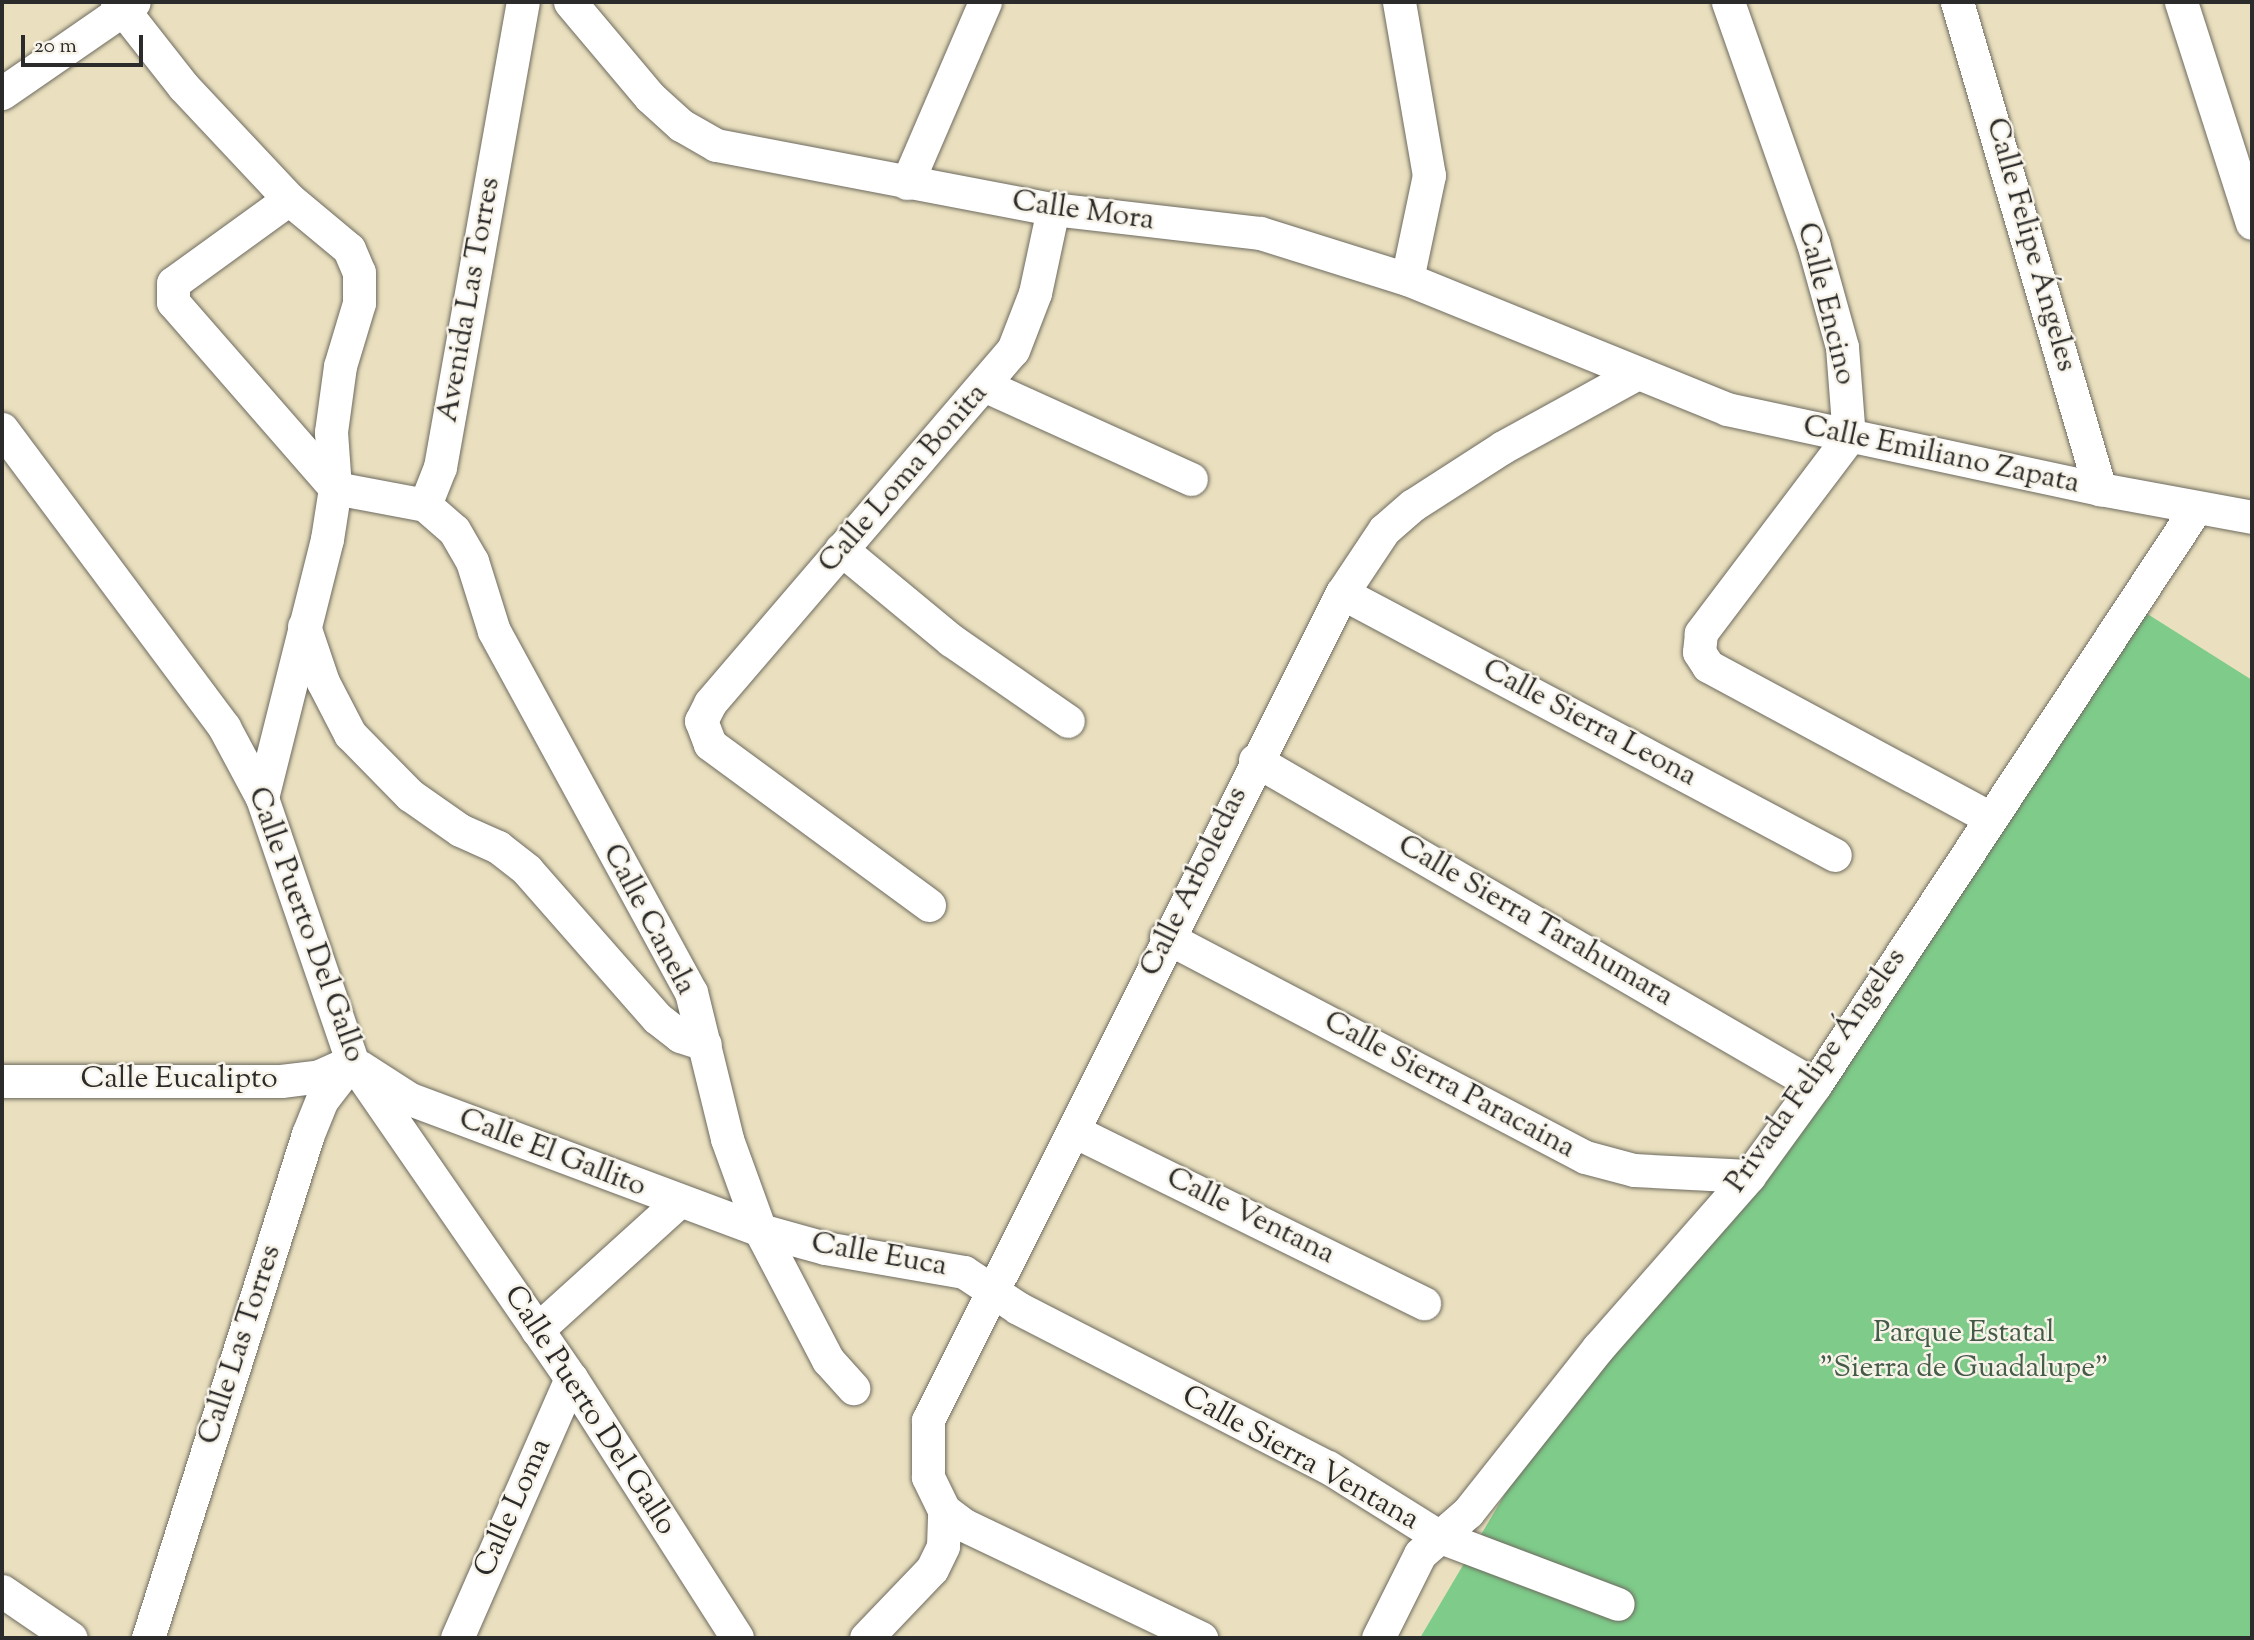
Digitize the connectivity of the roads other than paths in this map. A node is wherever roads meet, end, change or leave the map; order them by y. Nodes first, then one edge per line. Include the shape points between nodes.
1 (523, 2) edge
2 (570, 2) edge
3 (985, 2) edge
4 (1399, 2) edge
5 (1728, 2) edge
6 (1957, 2) edge
7 (2181, 2) edge
8 (124, 4) edge
9 (2, 93) edge
10 (907, 183) junction
11 (289, 199) junction
12 (1053, 209) junction
13 (2252, 223) edge
14 (1407, 279) junction
15 (1634, 375) junction
16 (986, 386) junction
17 (2, 429) edge
18 (1849, 437) junction
19 (1191, 479) dead end
20 (335, 488) junction
21 (2100, 489) junction
22 (425, 505) junction
23 (2196, 508) junction
24 (2252, 517) edge
25 (841, 549) junction
26 (1342, 593) junction
27 (304, 626) junction
28 (1068, 721) dead end
29 (1255, 760) junction
30 (262, 798) junction
31 (1988, 817) junction
32 (1835, 855) dead end
33 (929, 905) dead end
34 (1167, 937) junction
35 (705, 1044) junction
36 (352, 1061) junction
37 (2, 1081) edge
38 (1815, 1085) junction
39 (1076, 1132) junction
40 (1749, 1176) junction
41 (678, 1202) junction
42 (760, 1230) junction
43 (992, 1292) junction
44 (1424, 1303) dead end
45 (537, 1330) junction
46 (570, 1378) junction
47 (853, 1388) dead end
48 (944, 1510) junction
49 (1438, 1536) junction
50 (2, 1591) edge
51 (1618, 1604) dead end
52 (732, 1636) edge
53 (71, 1638) edge
54 (148, 1638) edge
55 (457, 1638) edge
56 (866, 1638) edge
57 (1201, 1638) edge
58 (1378, 1638) edge

1 - 22 street, Avenida Las Torres via 440,467
2 - 10 street, Calle Mora via 650,97 681,125 716,145
3 - 10 street
4 - 14 street via 1429,176
5 - 18 street, Calle Encino via 1813,243 1842,347
6 - 21 street, Calle Felipe Ángeles
7 - 13 street
8 - 9 street
8 - 11 street via 183,86
10 - 12 street, Calle Mora
11 - 20 street via 349,248 359,272 359,303 340,366 331,432
11 - 20 street via 173,283 170,292 173,302
12 - 14 street, Calle Mora via 1260,233
12 - 16 street, Calle Loma Bonita via 1030,305 1013,350
14 - 15 street, Calle Mora
15 - 18 street, Calle Emiliano Zapata via 1727,409
15 - 26 street, Calle Arboledas via 1503,447 1413,505 1384,530
16 - 19 street
16 - 25 street, Calle Loma Bonita
17 - 30 street, Calle Puerto Del Gallo via 225,727
18 - 21 street, Calle Emiliano Zapata
18 - 31 street via 1701,633 1699,652 1708,666
20 - 22 street
20 - 27 street
21 - 23 street, Calle Emiliano Zapata
22 - 35 street, Calle Canela via 454,530 472,561 494,631 691,992
23 - 24 street, Calle Emiliano Zapata
23 - 31 street, Privada Felipe Ángeles
25 - 28 street via 951,640
25 - 33 street, Calle Loma Bonita via 710,703 701,721 709,744
26 - 29 street, Calle Arboledas
26 - 32 street, Calle Sierra Leona
27 - 30 street
27 - 35 street via 323,682 358,743 410,795 460,830 498,847 527,870 657,1018 680,1036
29 - 34 street, Calle Arboledas
29 - 38 street, Calle Sierra Tarahumara
30 - 36 street, Calle Puerto Del Gallo
31 - 38 street, Privada Felipe Ángeles
34 - 39 street, Calle Arboledas
34 - 40 street, Calle Sierra Paracaina via 1585,1157 1634,1170
35 - 42 street, Calle Canela via 727,1139
36 - 37 street, Calle Eucalipto via 319,1076 281,1081
36 - 41 street, Calle El Gallito via 410,1099
36 - 45 street, Calle Puerto Del Gallo
36 - 54 street, Calle Las Torres via 322,1100 308,1134
38 - 40 street, Privada Felipe Ángeles
39 - 43 street, Calle Arboledas
39 - 44 street, Calle Ventana
40 - 49 street, Privada Felipe Ángeles via 1598,1348 1468,1512
41 - 42 street, Calle El Gallito
41 - 45 street
42 - 43 street, Calle Euca via 909,1265 950,1267
42 - 47 street, Calle Canela via 828,1360
43 - 48 street, Calle Arboledas via 928,1420 929,1477
43 - 49 street, Calle Sierra Ventana via 1328,1467
45 - 46 street, Calle Puerto Del Gallo
46 - 52 street, Calle Puerto Del Gallo
46 - 55 street, Calle Loma
48 - 56 street via 943,1546 932,1569
48 - 57 street via 964,1525
49 - 51 street, Calle Sierra Ventana
49 - 58 street, Privada Felipe Ángeles via 1420,1554
50 - 53 street

